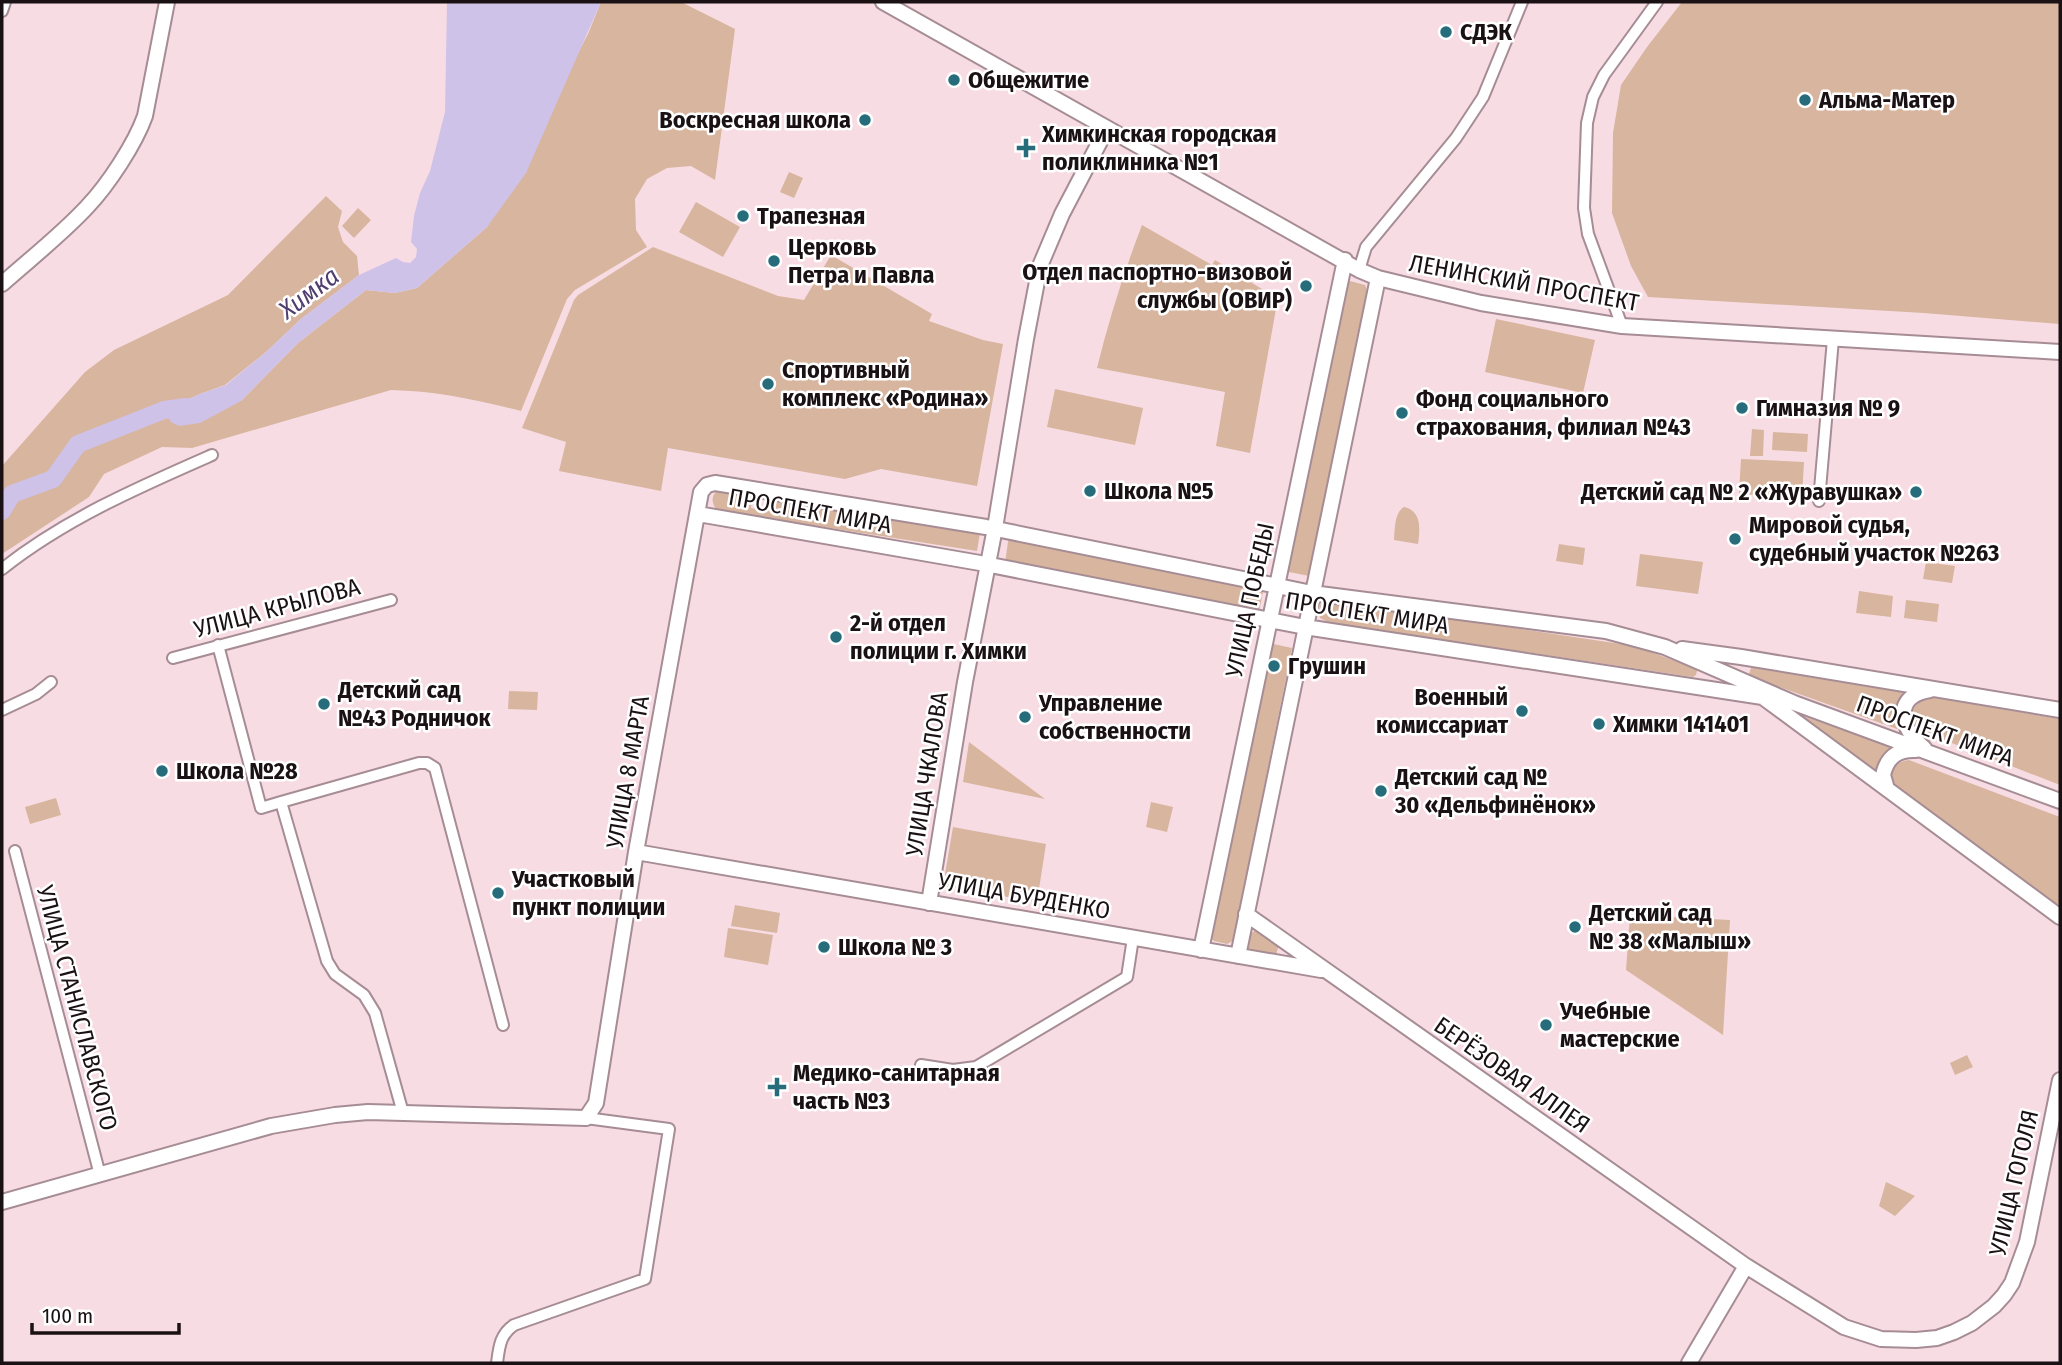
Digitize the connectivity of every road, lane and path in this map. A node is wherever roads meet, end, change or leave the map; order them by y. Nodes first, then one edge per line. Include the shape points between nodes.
1 (5, 2) edge
2 (167, 2) edge
3 (883, 2) edge
4 (1522, 2) edge
5 (1657, 2) edge
6 (2, 11) edge
7 (1107, 128) junction
8 (1345, 260) junction
9 (1359, 270) junction
10 (1378, 278) junction
11 (2, 284) edge
12 (1622, 326) junction
13 (1833, 339) junction
14 (2060, 352) edge
15 (212, 455) dead end
16 (1819, 501) dead end
17 (698, 514) junction
18 (995, 528) junction
19 (988, 564) junction
20 (2, 569) edge
21 (1277, 585) junction
22 (1312, 593) junction
23 (391, 600) dead end
24 (1270, 620) junction
25 (1305, 627) junction
26 (218, 645) junction
27 (1665, 648) junction
28 (173, 658) dead end
29 (51, 682) dead end
30 (1939, 691) junction
31 (1764, 698) junction
32 (1794, 703) junction
33 (2, 710) edge
34 (2060, 710) edge
35 (1933, 754) junction
36 (1887, 789) junction
37 (2060, 801) edge
38 (281, 802) junction
39 (15, 851) dead end
40 (636, 852) junction
41 (929, 903) junction
42 (1246, 914) junction
43 (2060, 917) edge
44 (1133, 938) junction
45 (1201, 950) junction
46 (1238, 956) junction
47 (1326, 971) junction
48 (503, 1025) dead end
49 (921, 1065) dead end
50 (2060, 1080) edge
51 (404, 1113) junction
52 (586, 1118) junction
53 (100, 1175) junction
54 (2, 1202) edge
55 (1746, 1266) junction
56 (497, 1363) edge
57 (1689, 1363) edge

1 - 6 street
2 - 11 street via 141,128 85,209
3 - 7 street, ЛЕНИНСКИЙ ПРОСПЕКТ
4 - 9 street via 1483,97 1456,138 1366,247
5 - 12 street via 1604,75 1587,122 1584,208 1588,234
7 - 8 street, ЛЕНИНСКИЙ ПРОСПЕКТ
7 - 18 street, УЛИЦА ЧКАЛОВА via 1041,266
8 - 9 street, ЛЕНИНСКИЙ ПРОСПЕКТ
8 - 21 street, УЛИЦА ПОБЕДЫ
9 - 10 street, ЛЕНИНСКИЙ ПРОСПЕКТ
10 - 12 street, ЛЕНИНСКИЙ ПРОСПЕКТ via 1481,303
10 - 22 street
12 - 13 street, ЛЕНИНСКИЙ ПРОСПЕКТ
13 - 14 street, ЛЕНИНСКИЙ ПРОСПЕКТ
13 - 16 street
15 - 20 street via 115,498
17 - 18 street, ПРОСПЕКТ МИРА via 701,492 715,483
17 - 19 street, ПРОСПЕКТ МИРА
17 - 40 street, УЛИЦА 8 МАРТА
18 - 19 street, УЛИЦА ЧКАЛОВА
18 - 21 street, ПРОСПЕКТ МИРА
19 - 24 street, ПРОСПЕКТ МИРА
19 - 41 street, УЛИЦА ЧКАЛОВА
21 - 22 street, ПРОСПЕКТ МИРА
21 - 24 street, УЛИЦА ПОБЕДЫ
22 - 25 street
22 - 27 street, ПРОСПЕКТ МИРА via 1606,631
23 - 26 street, УЛИЦА КРЫЛОВА
24 - 25 street, ПРОСПЕКТ МИРА
24 - 45 street, УЛИЦА ПОБЕДЫ
25 - 31 street, ПРОСПЕКТ МИРА
25 - 42 street
26 - 28 street, УЛИЦА КРЫЛОВА
26 - 38 street via 261,808
27 - 30 street
27 - 32 street, ПРОСПЕКТ МИРА
29 - 33 street
30 - 34 street
30 - 35 street via 1916,694 1903,716 1916,742
31 - 32 street, ПРОСПЕКТ МИРА
31 - 36 street
32 - 35 street, ПРОСПЕКТ МИРА
35 - 36 street via 1910,750 1893,756 1883,770
35 - 37 street, ПРОСПЕКТ МИРА
36 - 43 street
38 - 48 street via 419,763 435,768
38 - 51 street via 327,961 335,974 364,995 375,1013
39 - 53 street, УЛИЦА СТАНИСЛАВСКОГО
40 - 41 street, УЛИЦА БУРДЕНКО
40 - 52 street, УЛИЦА 8 МАРТА via 596,1104
41 - 44 street, УЛИЦА БУРДЕНКО
42 - 46 street
42 - 47 street
44 - 45 street, УЛИЦА БУРДЕНКО
44 - 49 street via 1127,977 1054,1022 976,1067 954,1070
45 - 46 street, УЛИЦА БУРДЕНКО
46 - 47 street, БЕРЁЗОВАЯ АЛЛЕЯ
47 - 55 street, БЕРЁЗОВАЯ АЛЛЕЯ
50 - 55 street, УЛИЦА ГОГОЛЯ via 2017,1271 2004,1295 1972,1323 1937,1338 1881,1339 1844,1327
51 - 52 street
51 - 53 street via 335,1115 271,1126
52 - 56 street via 669,1129 645,1279 514,1325 501,1339
53 - 54 street
55 - 57 street

